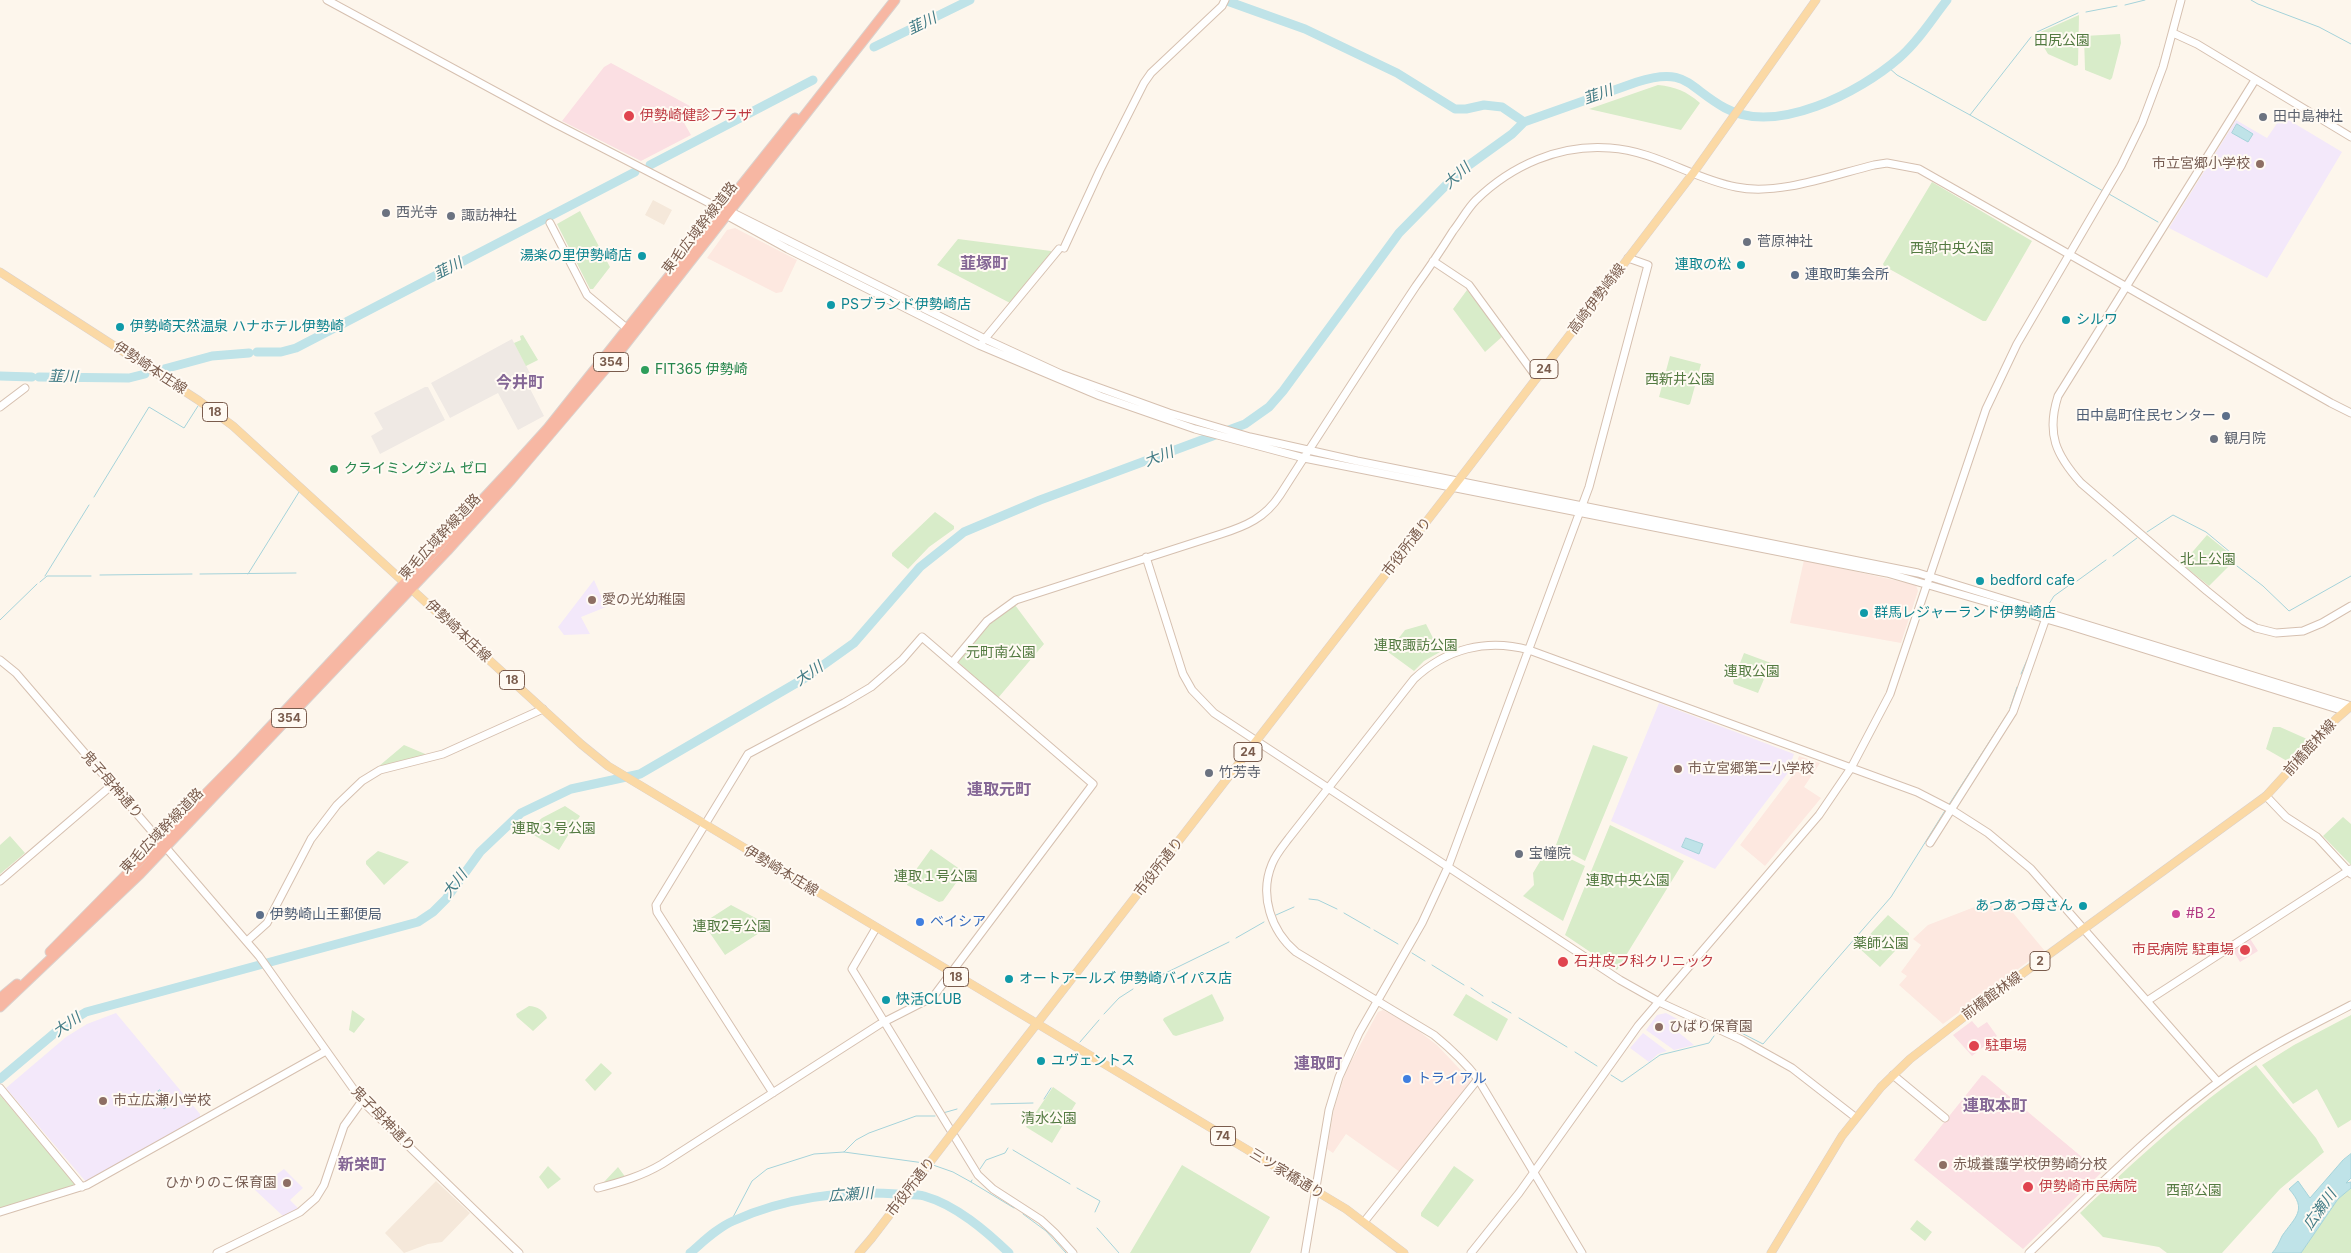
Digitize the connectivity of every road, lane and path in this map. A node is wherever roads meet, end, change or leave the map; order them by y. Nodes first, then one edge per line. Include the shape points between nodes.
1 (328, 0) edge
2 (887, 0) edge
3 (894, 0) edge
4 (1225, 0) edge
5 (1816, 0) edge
6 (2181, 0) edge
7 (2173, 33) junction
8 (2255, 80) junction
9 (2351, 137) edge
10 (1694, 172) junction
11 (726, 211) junction
12 (550, 223) dead end
13 (2068, 253) junction
14 (1628, 258) junction
15 (1433, 261) junction
16 (0, 272) edge
17 (2124, 286) junction
18 (630, 331) junction
19 (982, 342) junction
20 (1538, 376) junction
21 (25, 388) dead end
22 (0, 407) edge
23 (2351, 412) edge
24 (1309, 450) junction
25 (1304, 458) junction
26 (1456, 484) junction
27 (1581, 508) junction
28 (1146, 556) junction
29 (1930, 580) junction
30 (409, 586) junction
31 (2351, 606) edge
32 (2046, 618) junction
33 (1529, 650) junction
34 (0, 660) edge
35 (952, 663) junction
36 (543, 709) junction
37 (2350, 709) edge
38 (1256, 742) junction
39 (1851, 768) junction
40 (112, 785) junction
41 (1328, 788) junction
42 (2266, 796) junction
43 (1952, 810) junction
44 (705, 826) junction
45 (163, 844) junction
46 (1930, 844) dead end
47 (1448, 867) junction
48 (2350, 871) edge
49 (0, 881) edge
50 (876, 928) junction
51 (2084, 929) junction
52 (246, 941) junction
53 (951, 973) junction
54 (0, 998) edge
55 (1378, 1000) junction
56 (2147, 1001) junction
57 (1659, 1002) junction
58 (2351, 1005) edge
59 (0, 1007) edge
60 (883, 1022) junction
61 (1037, 1024) junction
62 (326, 1051) junction
63 (1894, 1075) junction
64 (1478, 1080) junction
65 (2218, 1082) junction
66 (0, 1088) edge
67 (773, 1093) junction
68 (362, 1101) junction
69 (1855, 1118) junction
70 (1945, 1118) dead end
71 (1533, 1173) junction
72 (82, 1187) junction
73 (598, 1188) dead end
74 (1315, 1191) junction
75 (0, 1212) edge
76 (1364, 1222) junction
77 (217, 1253) edge
78 (519, 1253) edge
79 (859, 1253) edge
80 (1073, 1253) edge
81 (1305, 1253) edge
82 (1404, 1253) edge
83 (1471, 1253) edge
84 (1582, 1253) edge
85 (1771, 1253) edge
86 (2029, 1253) edge

1 - 11 street via 554,123
2 - 11 highway, 東毛広域幹線道路 / 354
3 - 11 highway, 東毛広域幹線道路 / 354
4 - 19 street via 1151,73 1061,248
5 - 10 main road, 高崎伊勢崎線 / 24
6 - 7 street
7 - 8 street
7 - 13 street via 2142,123 2121,166
8 - 9 street
8 - 17 street
10 - 13 street via 1728,186 1756,190 1887,163 1919,169
10 - 14 main road, 高崎伊勢崎線 / 24
10 - 15 street via 1648,155 1610,148 1581,148 1537,159 1502,178 1475,201
11 - 18 highway, 東毛広域幹線道路 / 354
11 - 19 street
12 - 18 street via 587,295
13 - 17 street
13 - 29 street via 2017,344 1986,410
14 - 20 main road, 高崎伊勢崎線 / 24
14 - 27 street via 1648,265 1595,467
15 - 20 street via 1468,285
15 - 24 street
16 - 30 main road, 伊勢崎本庄線 / 18 via 220,415
17 - 23 street via 2331,404
17 - 31 street via 2058,396 2053,410 2053,434 2066,466 2081,483 2250,625 2276,633 2303,631
18 - 30 highway, 東毛広域幹線道路 / 354 via 589,389 511,480
19 - 24 street via 1169,414
19 - 25 street via 1100,396 1210,433
20 - 26 main road, 高崎伊勢崎線 / 24
21 - 22 street
24 - 25 street
24 - 26 street
25 - 26 street
25 - 28 street via 1278,499 1255,521
26 - 27 street
26 - 38 main road, 市役所通り / 24
27 - 29 street
27 - 33 street
28 - 35 street via 1034,592 1010,603 987,621
28 - 38 street via 1177,658 1192,690 1214,713
29 - 32 street
29 - 37 street
29 - 39 street via 1890,694
30 - 36 main road, 伊勢崎本庄線 / 18
30 - 45 highway, 東毛広域幹線道路 / 354
32 - 37 street
32 - 43 street via 2013,712
33 - 39 street
33 - 41 street via 1512,645 1476,646 1456,651 1432,664 1414,680
33 - 47 street
34 - 40 street, 鬼子母神通り via 16,673
35 - 44 street via 922,637 871,687 748,754
35 - 53 street via 1093,784
36 - 44 main road, 伊勢崎本庄線 / 18 via 620,775
36 - 52 street via 443,754 380,770 362,781 337,805 311,839 267,923
37 - 42 main road, 前橋館林線 / 2
38 - 41 street
38 - 61 main road, 市役所通り / 24
39 - 43 street via 1917,792
39 - 57 street via 1819,814
40 - 45 street, 鬼子母神通り
40 - 49 street
41 - 47 street
41 - 55 street via 1272,863 1266,888 1270,915 1280,936 1296,952
42 - 48 street via 2286,817 2317,837
42 - 51 main road, 前橋館林線 / 2
43 - 46 street
43 - 51 street via 1988,833 2020,860
44 - 50 main road, 伊勢崎本庄線 / 18
44 - 67 street via 656,906 656,912
45 - 52 street, 鬼子母神通り
45 - 54 highway, 東毛広域幹線道路 / 354
45 - 59 highway, 東毛広域幹線道路 / 354
47 - 55 street via 1422,922
47 - 57 street
48 - 56 street
50 - 53 main road, 伊勢崎本庄線 / 18
50 - 60 street via 852,969
51 - 56 street
51 - 63 main road, 前橋館林線 / 2 via 1946,1030
52 - 62 street, 鬼子母神通り
53 - 60 street via 933,997
53 - 61 main road, 伊勢崎本庄線 / 18
55 - 64 street via 1441,1040
55 - 74 street via 1350,1050 1335,1087
56 - 65 street
57 - 69 street via 1742,1040 1792,1068
57 - 71 street via 1622,1047
58 - 65 street via 2277,1043
60 - 67 street
60 - 80 street via 982,1179 1041,1220
61 - 74 main road, 三ツ家橋通り / 74
61 - 79 main road, 市役所通り, bridge
62 - 68 street, 鬼子母神通り
62 - 72 street
63 - 69 main road, 前橋館林線 / 2
63 - 70 street
64 - 71 street
64 - 76 street
65 - 86 street via 2136,1150
66 - 72 street
67 - 73 street via 656,1168 624,1182
68 - 77 street via 344,1126 324,1185 316,1198 300,1212
68 - 78 street, 鬼子母神通り
69 - 85 main road, 前橋館林線 / 2
71 - 83 street
71 - 84 street
72 - 75 street
74 - 76 main road, 三ツ家橋通り / 74
74 - 81 street
76 - 82 main road, 三ツ家橋通り / 74

